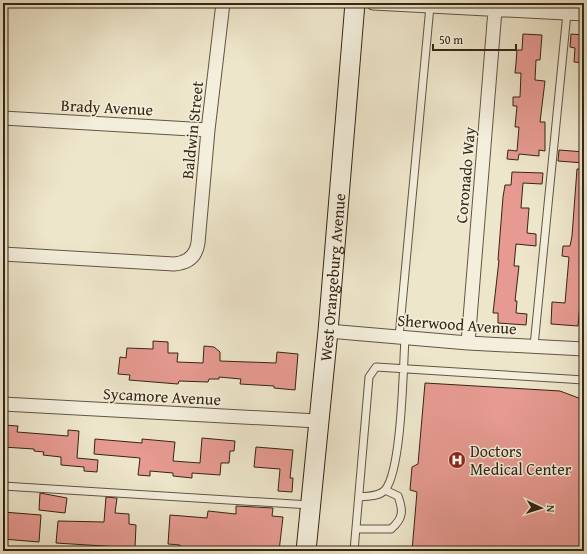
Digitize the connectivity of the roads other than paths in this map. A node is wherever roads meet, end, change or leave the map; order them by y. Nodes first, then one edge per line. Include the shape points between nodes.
1 (223, 3) edge
2 (355, 3) edge
3 (373, 3) edge
4 (430, 6) junction
5 (496, 6) edge
6 (567, 13) junction
7 (584, 14) edge
8 (3, 118) edge
9 (208, 130) junction
10 (3, 254) edge
11 (328, 331) junction
12 (402, 338) junction
13 (468, 343) junction
14 (534, 346) junction
15 (584, 349) edge
16 (402, 369) junction
17 (584, 380) edge
18 (3, 404) edge
19 (318, 421) junction
20 (3, 486) edge
21 (385, 490) junction
22 (359, 497) junction
23 (310, 505) junction
24 (356, 529) junction
25 (306, 551) edge
26 (354, 551) edge

1 - 9 street, Baldwin Street
2 - 11 street, West Orangeburg Avenue
3 - 4 street
4 - 5 street
4 - 12 lane
5 - 6 street
5 - 13 street, Coronado Way
6 - 7 street
6 - 14 lane
8 - 9 street, Brady Avenue
9 - 10 street, Baldwin Street via 198,243 195,254 190,259 181,264 174,264
11 - 12 street, Sherwood Avenue
11 - 19 street, West Orangeburg Avenue
12 - 13 street, Sherwood Avenue
12 - 16 lane
13 - 14 street, Sherwood Avenue
14 - 15 street, Sherwood Avenue
16 - 17 lane
16 - 21 lane via 398,448
16 - 22 lane via 376,367 369,377
18 - 19 street, Sycamore Avenue
19 - 23 street, West Orangeburg Avenue
20 - 23 lane
21 - 22 lane via 377,495
21 - 24 lane via 398,496 403,509 398,523 392,529
22 - 24 lane
23 - 25 street, West Orangeburg Avenue
24 - 26 lane

